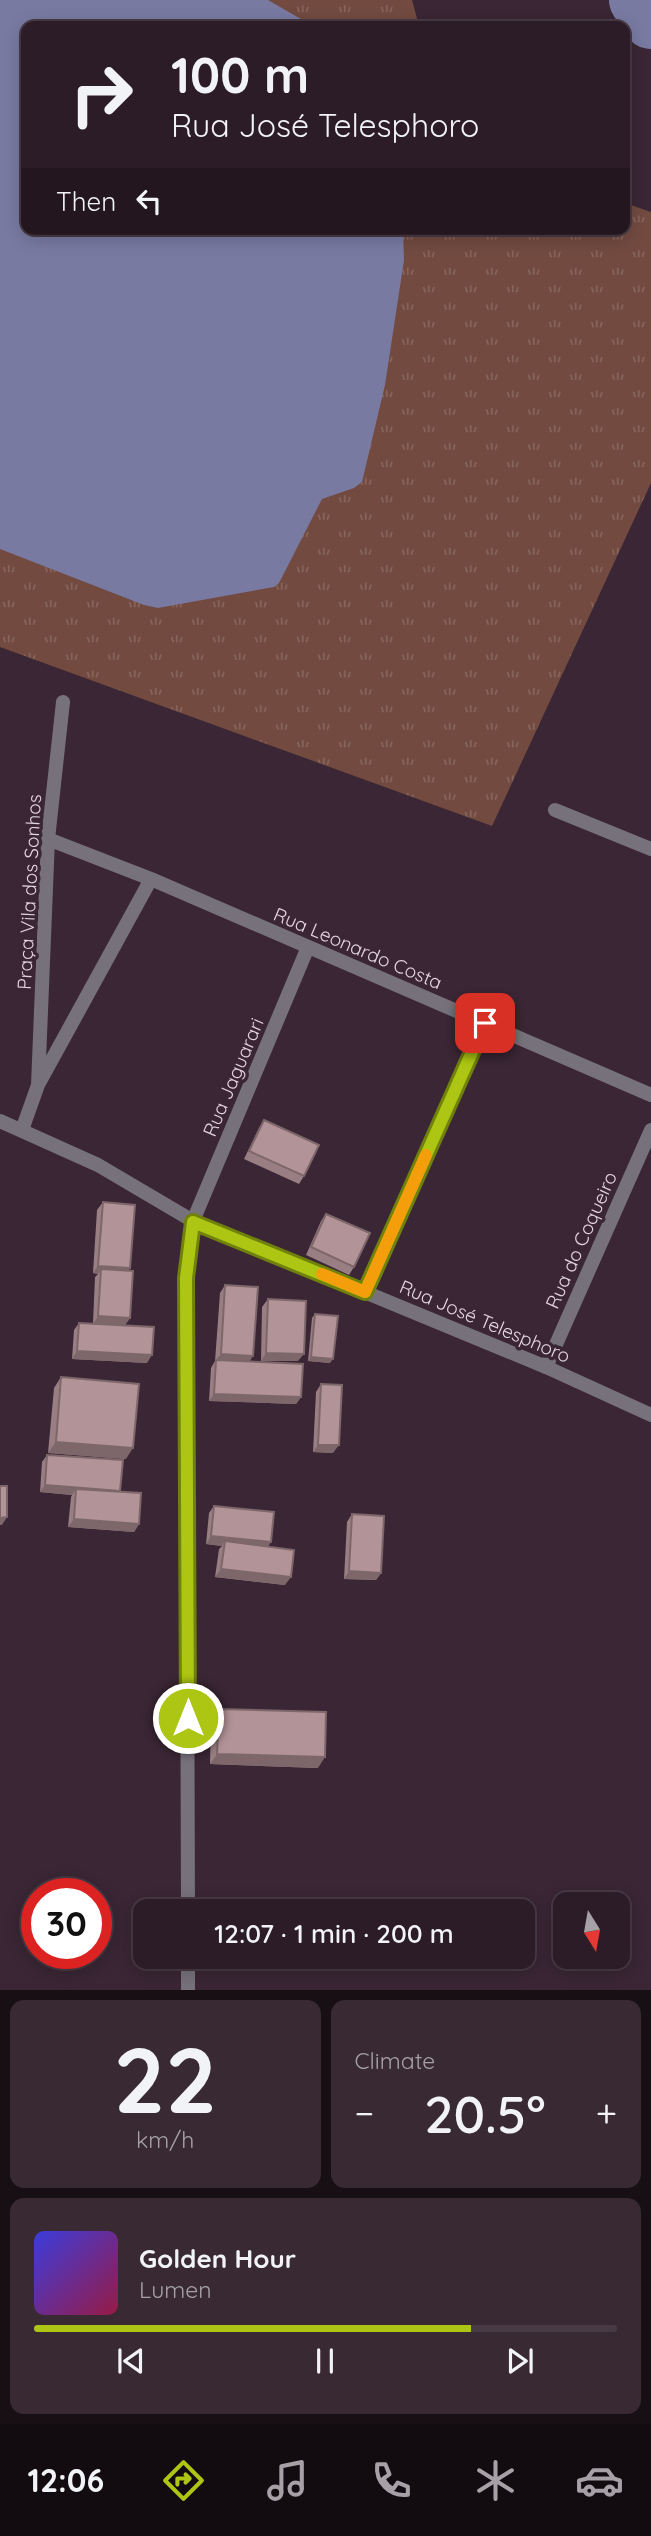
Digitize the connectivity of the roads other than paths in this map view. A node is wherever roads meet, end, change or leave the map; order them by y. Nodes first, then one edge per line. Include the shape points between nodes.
1 (63, 702) dead end
2 (555, 810) dead end
3 (48, 839) junction
4 (651, 849) edge
5 (151, 879) junction
6 (308, 947) junction
7 (485, 1023) junction
8 (38, 1085) junction
9 (651, 1095) edge
10 (0, 1121) edge
11 (651, 1129) edge
12 (22, 1130) junction
13 (193, 1222) junction
14 (365, 1292) junction
15 (546, 1367) junction
16 (651, 1415) edge
17 (188, 1899) edge
18 (188, 1969) edge
19 (188, 1990) edge

1 - 3 street, Praça Vila dos Sonhos
2 - 4 street
3 - 5 street, Rua Leonardo Costa
3 - 8 street, Praça Vila dos Sonhos
5 - 6 street, Rua Leonardo Costa
5 - 8 street, Praça Vila dos Sonhos
6 - 7 street, Rua Leonardo Costa
6 - 13 street, Rua Jaguarari
7 - 9 street, Rua Leonardo Costa
7 - 14 street
8 - 12 street, Praça Vila dos Sonhos
10 - 12 street, Rua José Telesphoro
11 - 15 street, Rua do Coqueiro
12 - 13 street, Rua José Telesphoro via 98,1165
13 - 14 street, Rua José Telesphoro
13 - 17 street, Rua Jaguarari via 186,1278
14 - 15 street, Rua José Telesphoro
15 - 16 street, Rua José Telesphoro
18 - 19 street

